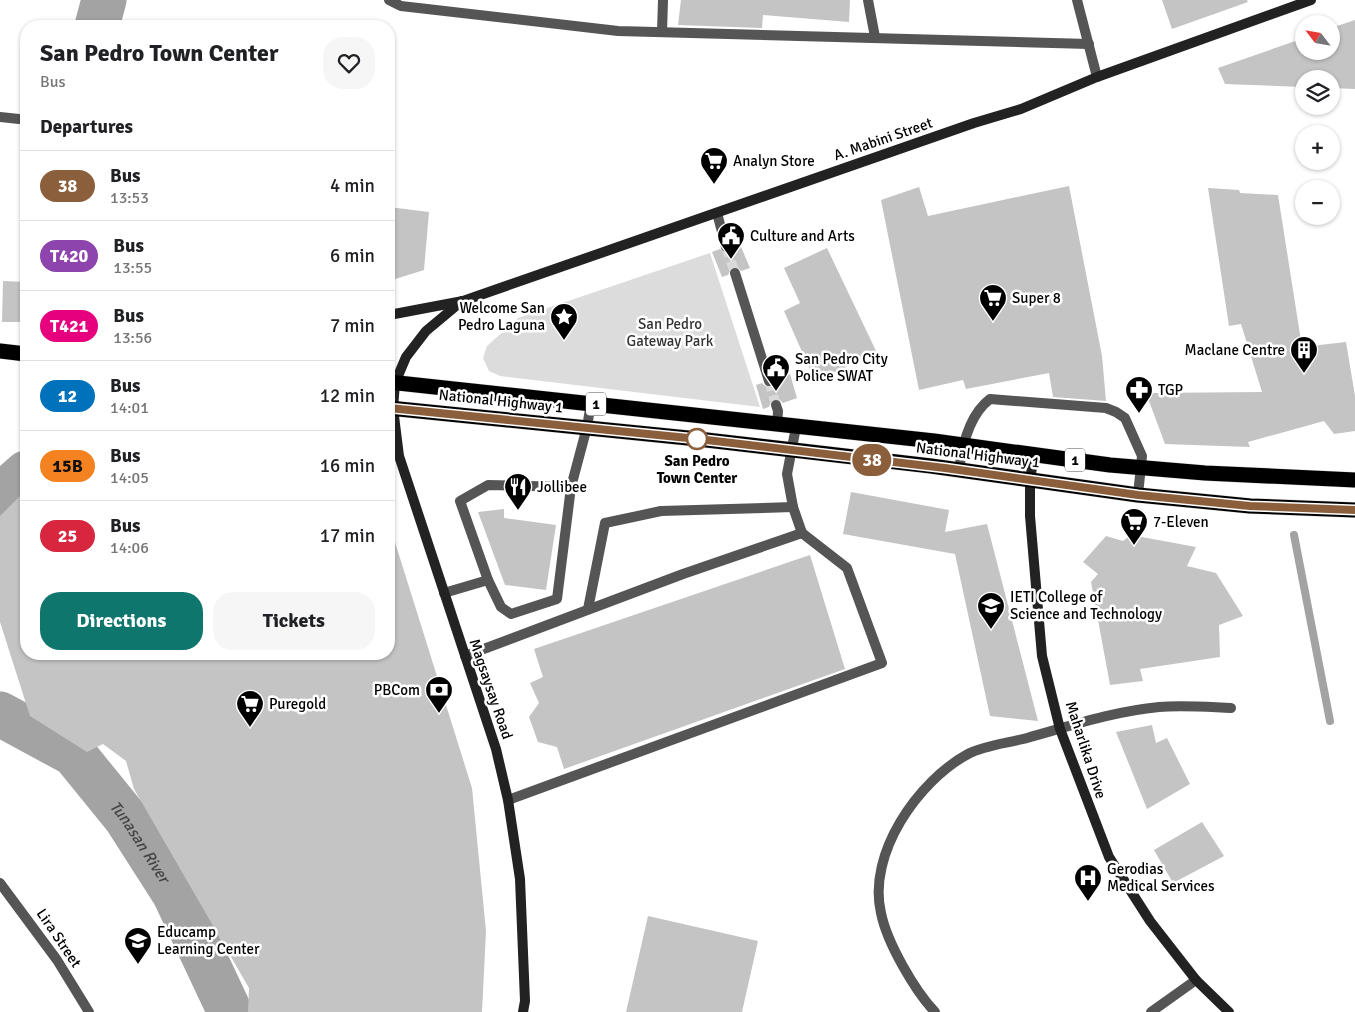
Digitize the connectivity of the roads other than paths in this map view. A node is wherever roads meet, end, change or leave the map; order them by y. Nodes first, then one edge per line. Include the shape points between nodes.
1 (389, 0) edge
2 (663, 0) edge
3 (868, 0) edge
4 (1077, 0) edge
5 (1311, 0) edge
6 (662, 32) junction
7 (875, 37) junction
8 (1089, 44) junction
9 (1097, 77) junction
10 (0, 117) edge
11 (19, 119) dead end
12 (716, 213) junction
13 (726, 247) tunnel mouth
14 (735, 273) tunnel mouth
15 (463, 301) junction
16 (395, 314) edge
17 (0, 351) edge
18 (20, 353) edge
19 (395, 377) edge
20 (769, 381) tunnel mouth
21 (395, 383) edge
22 (591, 403) junction
23 (776, 405) tunnel mouth
24 (395, 408) edge
25 (777, 426) junction
26 (587, 427) junction
27 (796, 427) junction
28 (395, 432) edge
29 (962, 445) junction
30 (791, 450) junction
31 (1034, 455) junction
32 (1140, 468) junction
33 (959, 470) junction
34 (1030, 480) junction
35 (1355, 480) edge
36 (571, 487) junction
37 (1138, 495) junction
38 (793, 507) junction
39 (1355, 510) edge
40 (802, 533) junction
41 (488, 580) junction
42 (444, 594) junction
43 (588, 609) junction
44 (464, 656) junction
45 (1231, 708) dead end
46 (1060, 729) junction
47 (508, 800) junction
48 (0, 883) edge
49 (1196, 980) junction
50 (89, 1012) edge
51 (523, 1012) edge
52 (936, 1012) edge
53 (1151, 1012) edge
54 (1229, 1012) edge

1 - 6 street via 400,6 618,31
2 - 6 street
3 - 7 street
4 - 8 street
5 - 9 main road, A. Mabini Street
6 - 7 street
7 - 8 street
8 - 9 street
9 - 12 main road, A. Mabini Street via 1021,109
10 - 11 street
12 - 13 street
12 - 15 main road, A. Mabini Street
14 - 20 street
15 - 16 main road, A. Mabini Street
15 - 19 main road, A. Mabini Street via 426,331
17 - 18 highway
21 - 22 highway, National Highway 1 / 1
22 - 25 highway, National Highway 1 / 1
22 - 26 street
23 - 25 street
24 - 26 highway, National Highway 1 / 1
25 - 27 highway, National Highway 1 / 1
26 - 30 highway, National Highway 1 / 1
26 - 36 street
27 - 29 highway, National Highway 1 / 1
27 - 30 street
28 - 42 main road, Magsaysay Road via 399,456
29 - 31 highway, National Highway 1 / 1
29 - 32 street via 982,406 990,399 1106,408 1125,418 1142,456
29 - 33 street
30 - 33 highway, National Highway 1 / 1
30 - 38 street via 787,474
31 - 32 highway, National Highway 1 / 1
31 - 34 main road, Maharlika Drive
32 - 35 highway, National Highway 1 / 1
32 - 37 street
33 - 34 highway, National Highway 1 / 1
34 - 37 highway, National Highway 1 / 1
34 - 46 main road, Maharlika Drive via 1030,528 1042,656
36 - 41 street via 488,485 460,501
36 - 41 street via 558,599 511,614 501,607
37 - 39 highway, National Highway 1 / 1 via 1250,506
38 - 40 street
38 - 43 street via 661,511 605,523
40 - 43 street
40 - 47 street via 847,568 882,663
41 - 42 street
42 - 44 main road, Magsaysay Road
43 - 44 street
44 - 47 main road, Magsaysay Road via 496,749
45 - 46 street via 1158,707
46 - 49 main road, Maharlika Drive via 1109,857 1150,921
46 - 52 street via 969,754 929,783 902,819 886,851 879,881 881,914 901,963
47 - 51 main road, Magsaysay Road via 520,879
48 - 50 street, Lira Street via 57,960
49 - 53 street
49 - 54 main road, Maharlika Drive

